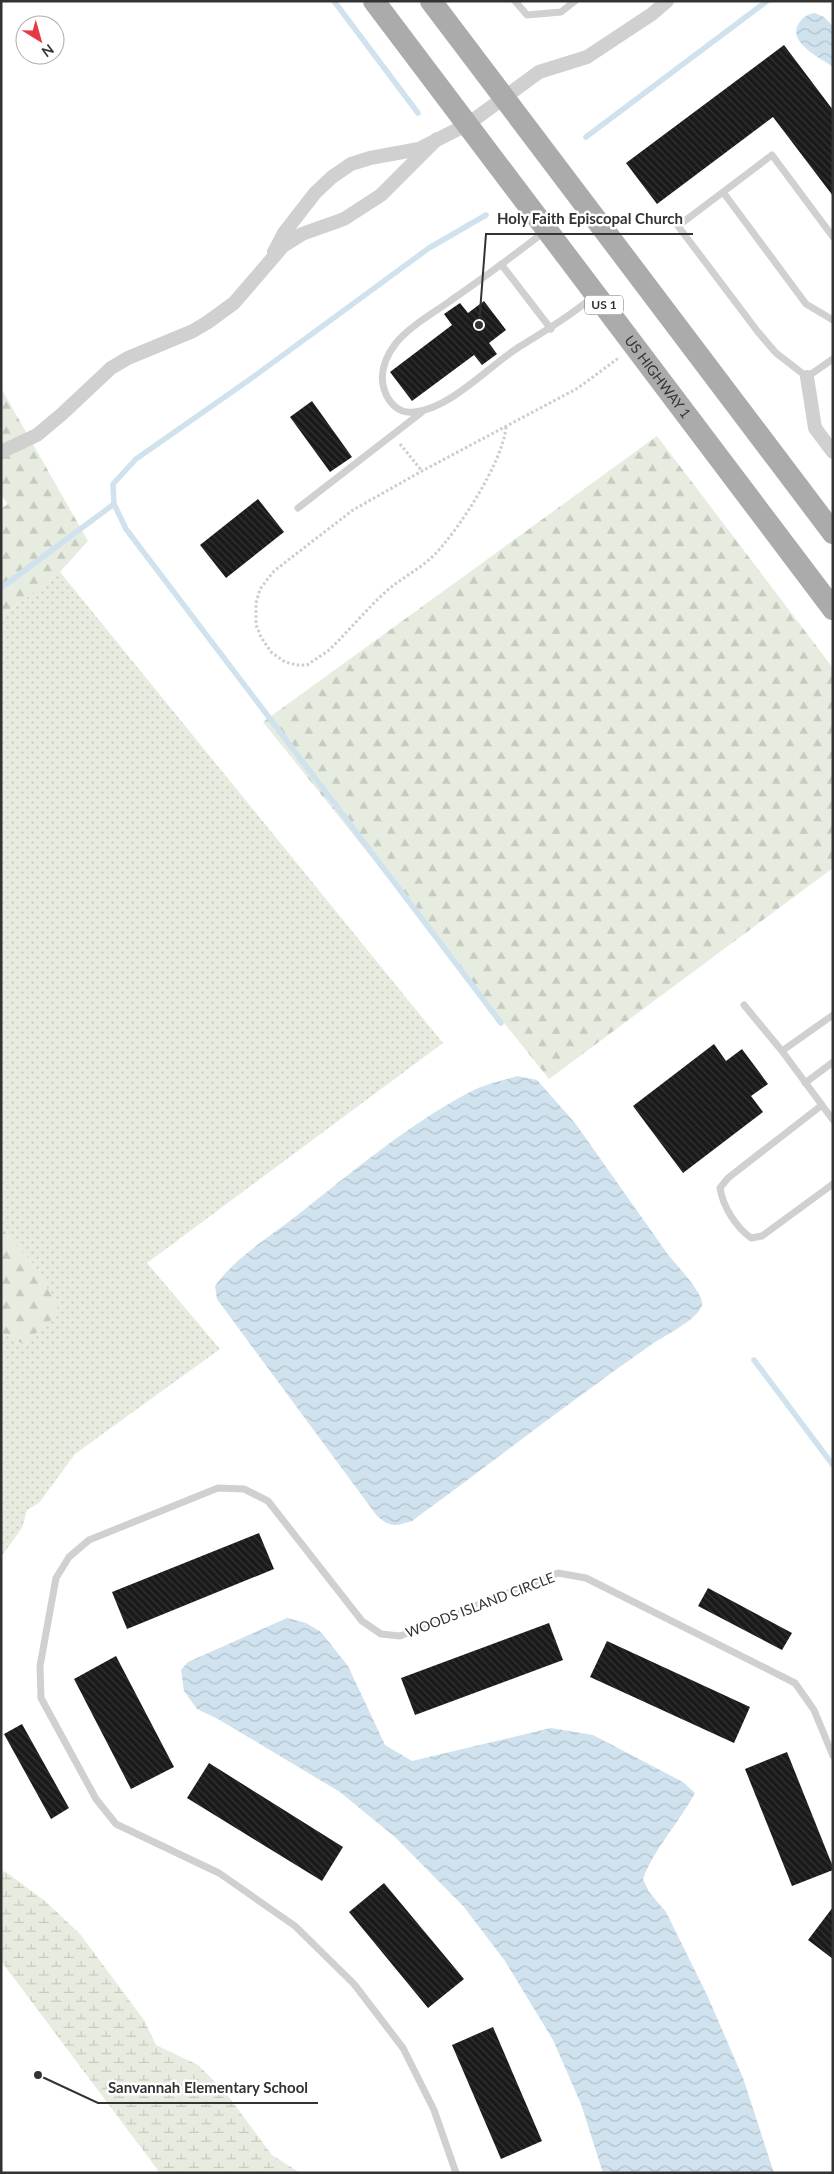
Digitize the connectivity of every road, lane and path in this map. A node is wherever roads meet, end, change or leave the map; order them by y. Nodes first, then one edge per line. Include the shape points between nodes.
1 (374, 1) edge
2 (432, 1) edge
3 (515, 1) edge
4 (575, 1) edge
5 (667, 1) edge
6 (504, 97) junction
7 (468, 124) junction
8 (436, 139) junction
9 (723, 192) junction
10 (547, 230) junction
11 (833, 237) edge
12 (271, 258) junction
13 (501, 264) junction
14 (596, 294) junction
15 (833, 320) edge
16 (551, 329) junction
17 (635, 346) junction
18 (833, 359) edge
19 (807, 377) junction
20 (427, 408) junction
21 (506, 427) junction
22 (394, 434) junction
23 (1, 452) edge
24 (833, 452) edge
25 (422, 470) junction
26 (298, 508) dead end
27 (833, 533) edge
28 (833, 609) edge
29 (744, 1005) dead end
30 (833, 1015) edge
31 (782, 1051) junction
32 (833, 1062) edge
33 (805, 1083) junction
34 (822, 1106) junction
35 (833, 1120) edge
36 (833, 1184) edge
37 (833, 1756) edge
38 (456, 2173) edge

1 - 7 main road, US HIGHWAY 1 / US 1
2 - 6 main road
3 - 4 lane via 527,15 561,12
5 - 6 street via 587,57 539,72
6 - 7 street
6 - 27 main road
7 - 8 street
7 - 10 main road, US HIGHWAY 1 / US 1
8 - 12 street via 380,195 344,218 302,234
8 - 12 street via 419,149 351,164 332,176 284,234
9 - 11 lane via 772,155
9 - 15 lane via 806,304
9 - 19 lane via 678,226 764,339 776,353
10 - 13 lane
10 - 14 main road, US HIGHWAY 1 / US 1
12 - 23 street via 234,302 208,322 111,368 37,435
13 - 16 lane
13 - 20 lane via 426,318 388,355 382,382 392,405 409,412
14 - 16 lane
14 - 17 main road, US HIGHWAY 1 / US 1
16 - 20 lane via 519,347 443,402
17 - 21 path via 578,388
17 - 28 main road, US HIGHWAY 1 / US 1
18 - 19 lane
19 - 24 street via 815,428
20 - 22 lane
21 - 25 path
21 - 25 path via 505,442 481,487 435,553 390,589 328,652 316,660 307,665 297,665 285,662 271,652 256,625 256,603 260,589 274,571 353,510
22 - 25 path
22 - 26 lane
29 - 31 lane
30 - 31 lane
31 - 33 lane
32 - 33 lane
33 - 34 lane
34 - 35 lane
34 - 36 lane via 728,1178 720,1188 723,1202 751,1238 762,1236
37 - 38 lane, WOODS ISLAND CIRCLE via 814,1710 795,1683 586,1578 558,1574 400,1636 381,1634 362,1621 277,1510 260,1495 244,1488 218,1488 89,1540 69,1557 56,1578 40,1666 41,1698 96,1800 116,1824 219,1873 295,1926 354,1984 403,2048 434,2110

